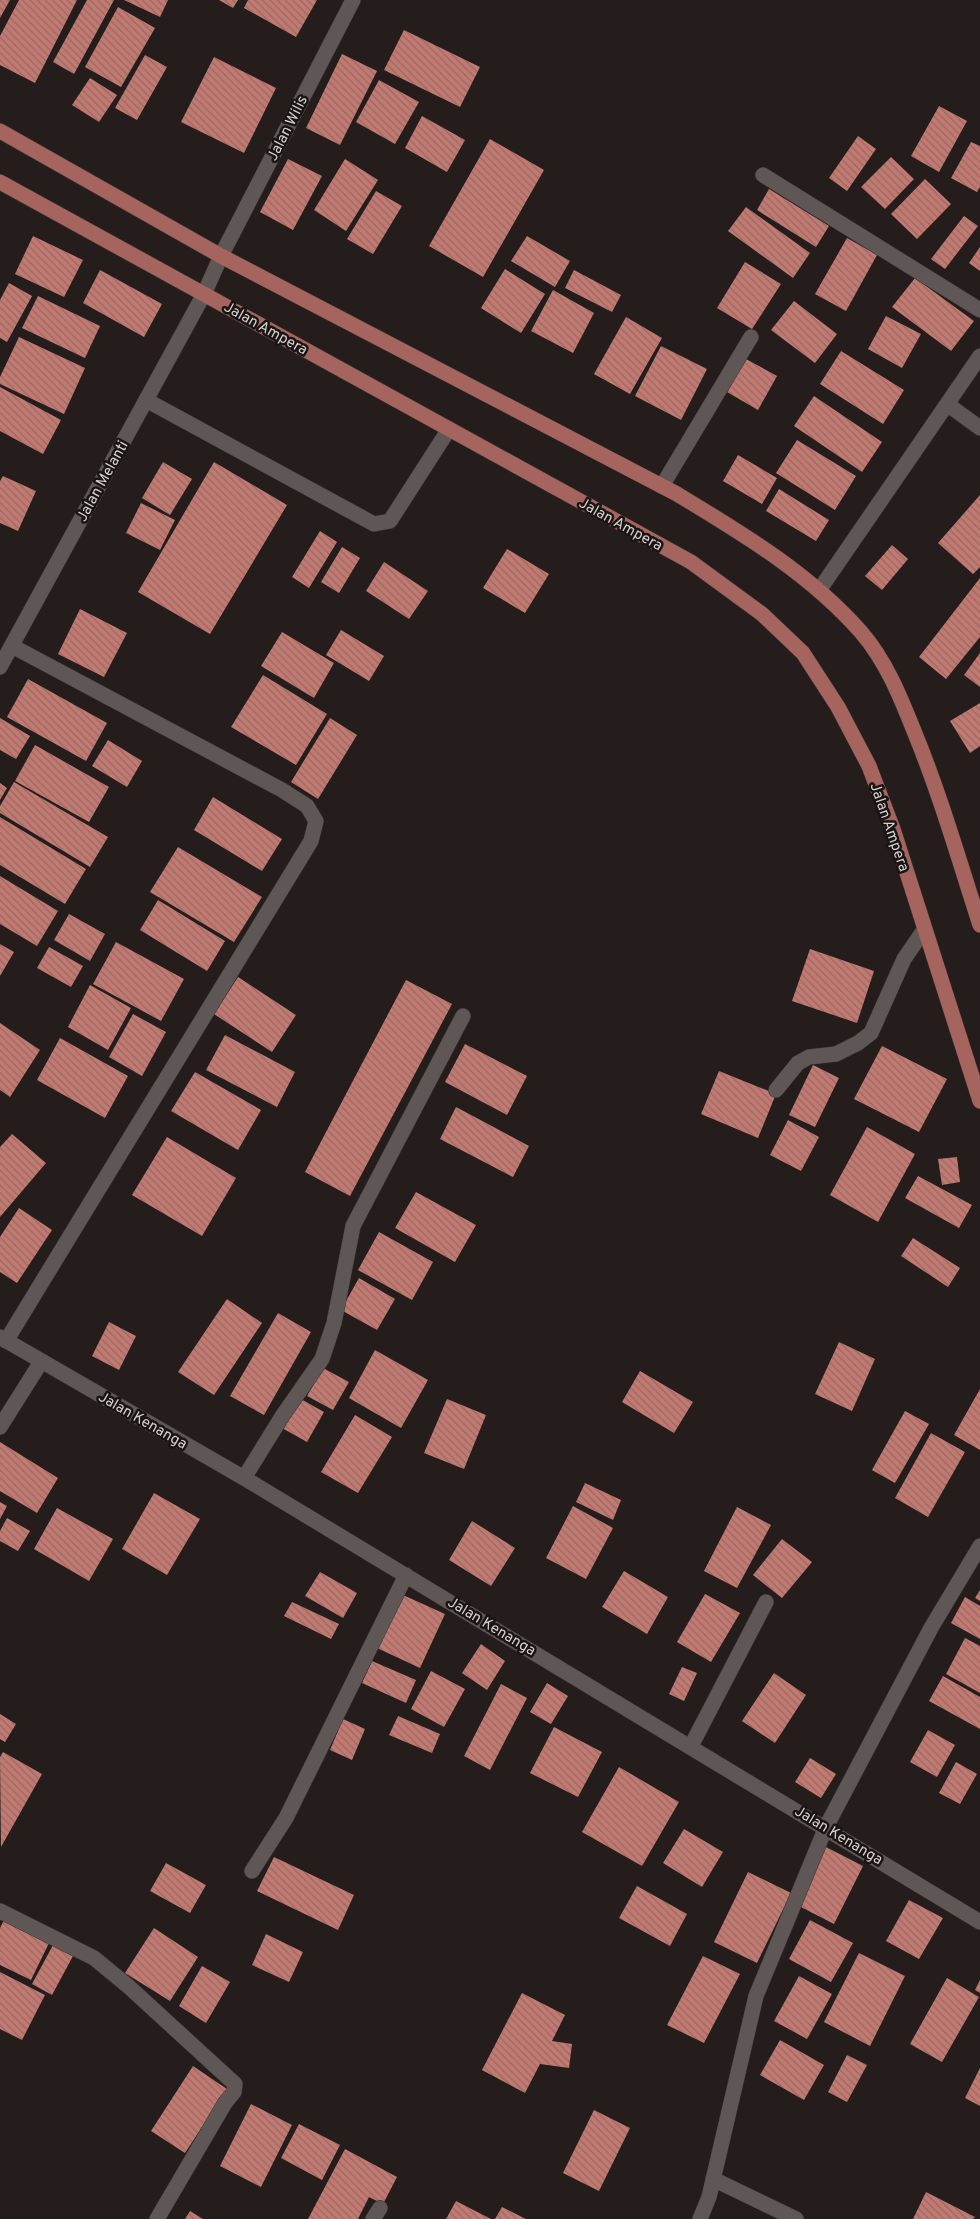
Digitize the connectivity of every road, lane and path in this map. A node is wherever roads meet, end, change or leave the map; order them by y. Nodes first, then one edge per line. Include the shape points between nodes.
1 (353, 0) edge
2 (0, 131) edge
3 (763, 175) dead end
4 (0, 182) edge
5 (221, 256) junction
6 (204, 294) junction
7 (980, 310) edge
8 (751, 337) dead end
9 (980, 356) edge
10 (146, 400) junction
11 (947, 404) junction
12 (980, 428) edge
13 (449, 429) junction
14 (662, 486) junction
15 (820, 589) junction
16 (12, 646) junction
17 (0, 667) edge
18 (980, 925) edge
19 (924, 930) junction
20 (463, 1016) dead end
21 (776, 1090) dead end
22 (980, 1101) edge
23 (3, 1339) edge
24 (41, 1362) junction
25 (0, 1427) edge
26 (244, 1478) junction
27 (980, 1546) edge
28 (406, 1575) junction
29 (766, 1602) dead end
30 (691, 1746) junction
31 (826, 1827) junction
32 (252, 1871) dead end
33 (0, 1911) edge
34 (980, 1922) edge
35 (713, 2179) junction
36 (157, 2219) edge
37 (700, 2219) edge
38 (796, 2219) edge

1 - 5 street, Jalan Wilis
2 - 5 main road
3 - 7 street
4 - 6 main road, Jalan Ampera
5 - 6 street, Jalan Wilis
5 - 14 main road
6 - 10 street, Jalan Melanti
6 - 13 main road, Jalan Ampera
8 - 14 street
9 - 11 street
10 - 13 street via 374,524 390,521
10 - 16 street, Jalan Melanti
11 - 12 street
11 - 15 street
13 - 19 main road, Jalan Ampera via 691,562 762,614 803,653 838,707 870,766
14 - 15 main road via 746,535
15 - 18 main road via 862,633 892,676 934,778
16 - 17 street, Jalan Melanti
16 - 23 street via 282,790 307,806 316,822 311,840
19 - 21 street via 904,959 871,1033 836,1054 809,1057 798,1064
19 - 22 main road, Jalan Ampera
20 - 26 street via 352,1226 334,1323 322,1359
23 - 24 street, Jalan Kenanga
24 - 25 street
24 - 26 street, Jalan Kenanga
26 - 28 street, Jalan Kenanga
27 - 31 street via 931,1628
28 - 30 street, Jalan Kenanga
28 - 32 street via 286,1818
29 - 30 street
30 - 31 street, Jalan Kenanga
31 - 34 street, Jalan Kenanga
31 - 35 street via 756,1996
33 - 36 street via 94,1958 235,2084 234,2092
35 - 37 street
35 - 38 street

